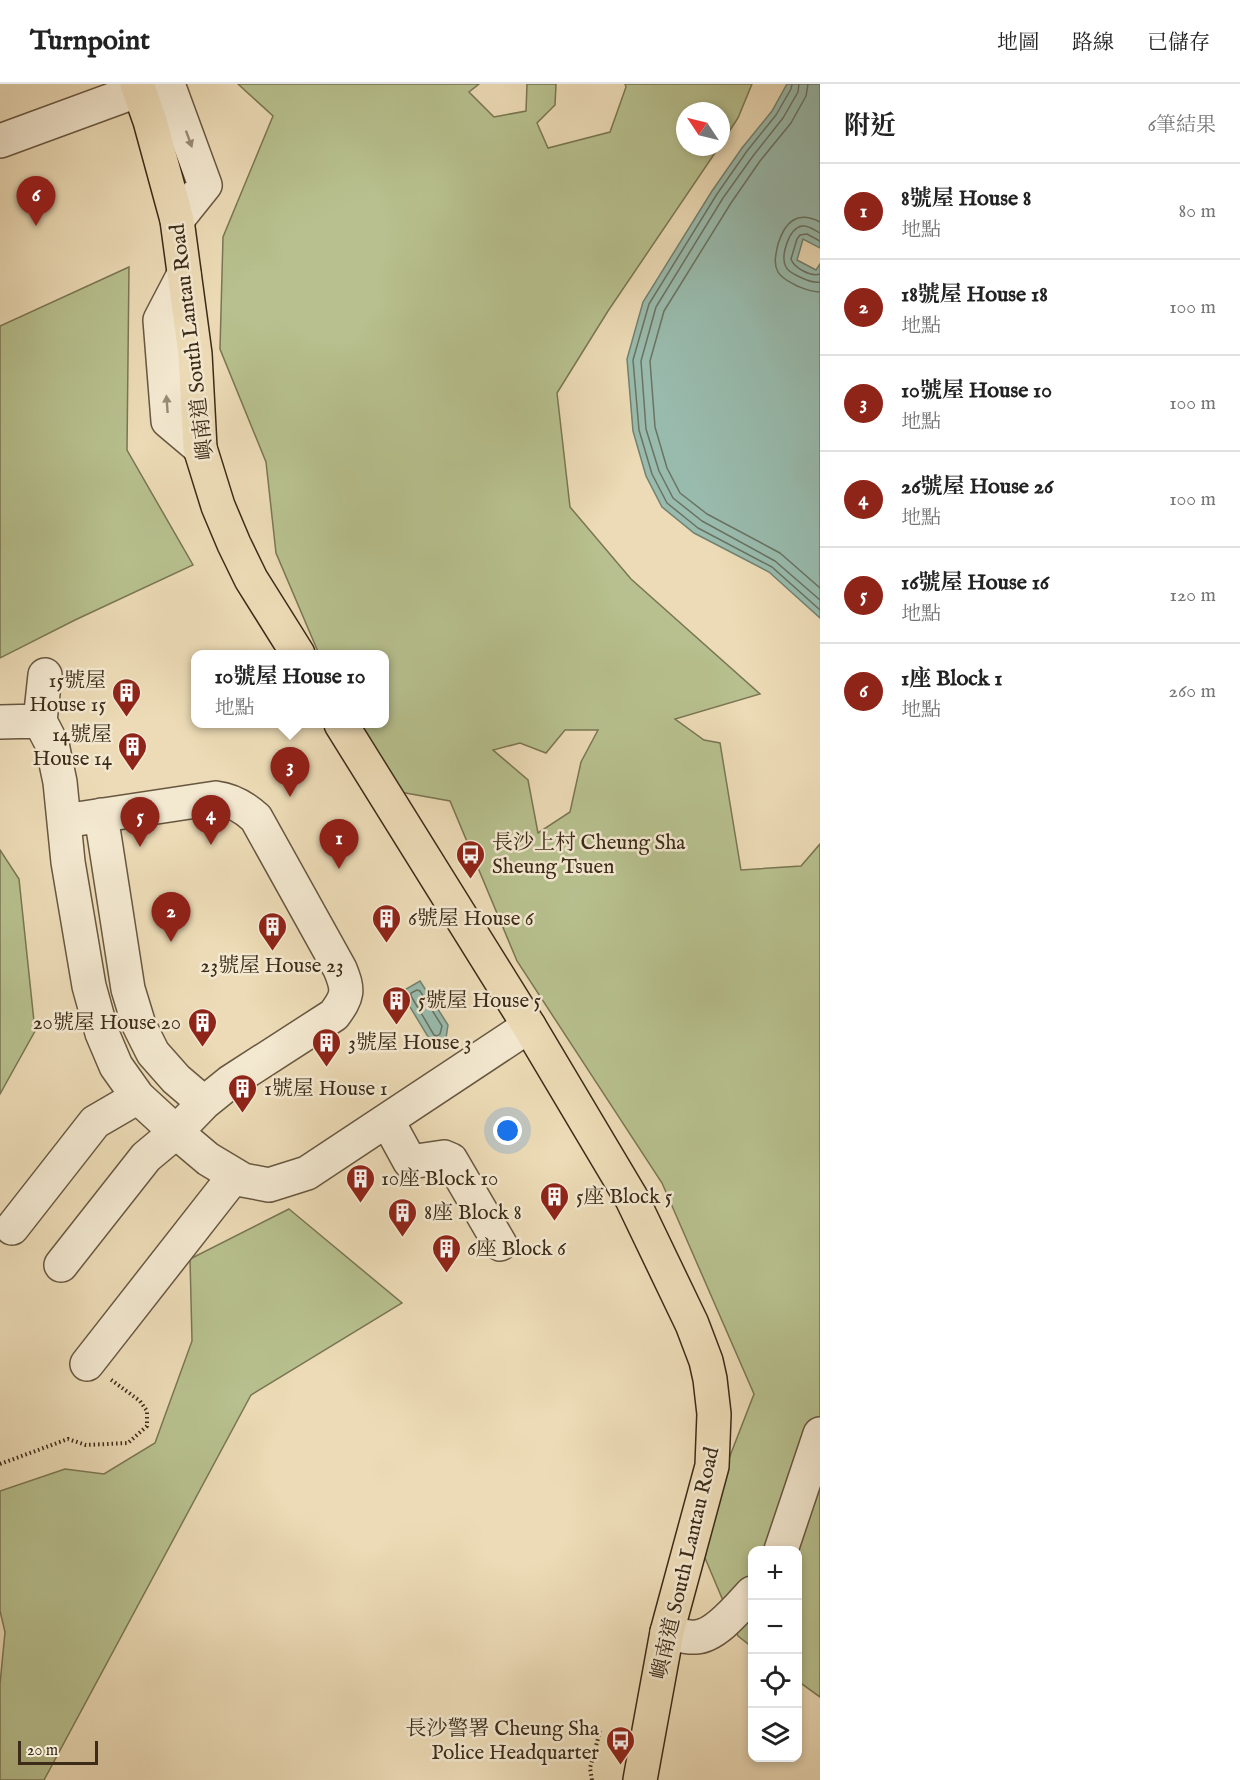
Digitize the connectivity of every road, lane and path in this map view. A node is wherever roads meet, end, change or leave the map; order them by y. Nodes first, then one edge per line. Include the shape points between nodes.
1 (148, 86) edge
2 (0, 141) edge
3 (295, 650) edge
4 (45, 675) dead end
5 (0, 722) edge
6 (40, 722) junction
7 (344, 728) edge
8 (101, 815) junction
9 (64, 820) junction
10 (529, 1026) junction
11 (138, 1096) junction
12 (204, 1103) junction
13 (387, 1120) junction
14 (176, 1132) junction
15 (235, 1175) junction
16 (12, 1228) dead end
17 (500, 1244) dead end
18 (61, 1265) dead end
19 (87, 1364) joint
20 (820, 1434) edge
21 (0, 1464) edge
22 (782, 1546) edge
23 (748, 1598) edge
24 (667, 1632) junction
25 (600, 1731) dead end
26 (592, 1780) edge
27 (640, 1780) edge

1 - 2 street
1 - 3 main road, 嶼南道 South Lantau Road via 150,121 177,220 195,354 200,448 234,544
4 - 6 street
5 - 6 street
6 - 9 street via 52,744
7 - 10 main road, 嶼南道 South Lantau Road
8 - 9 street
8 - 12 street via 128,989 139,1025 153,1053
8 - 12 street via 216,798 245,808 256,818 347,986 345,1001 334,1015
9 - 11 street via 89,986 116,1066
10 - 13 street
10 - 24 main road, 嶼南道 South Lantau Road via 646,1225 696,1334 710,1378 714,1414 712,1466
11 - 14 street
11 - 16 street via 95,1122
12 - 14 street
13 - 15 street via 307,1173 269,1185
13 - 17 street via 410,1162 444,1157 451,1160
14 - 15 street
14 - 18 street via 146,1157
15 - 19 street
19 - 21 path via 140,1401 147,1411 147,1426 128,1443 86,1445 68,1439
20 - 22 street
23 - 24 street via 703,1636
24 - 27 main road, 嶼南道 South Lantau Road
25 - 26 path via 590,1768

